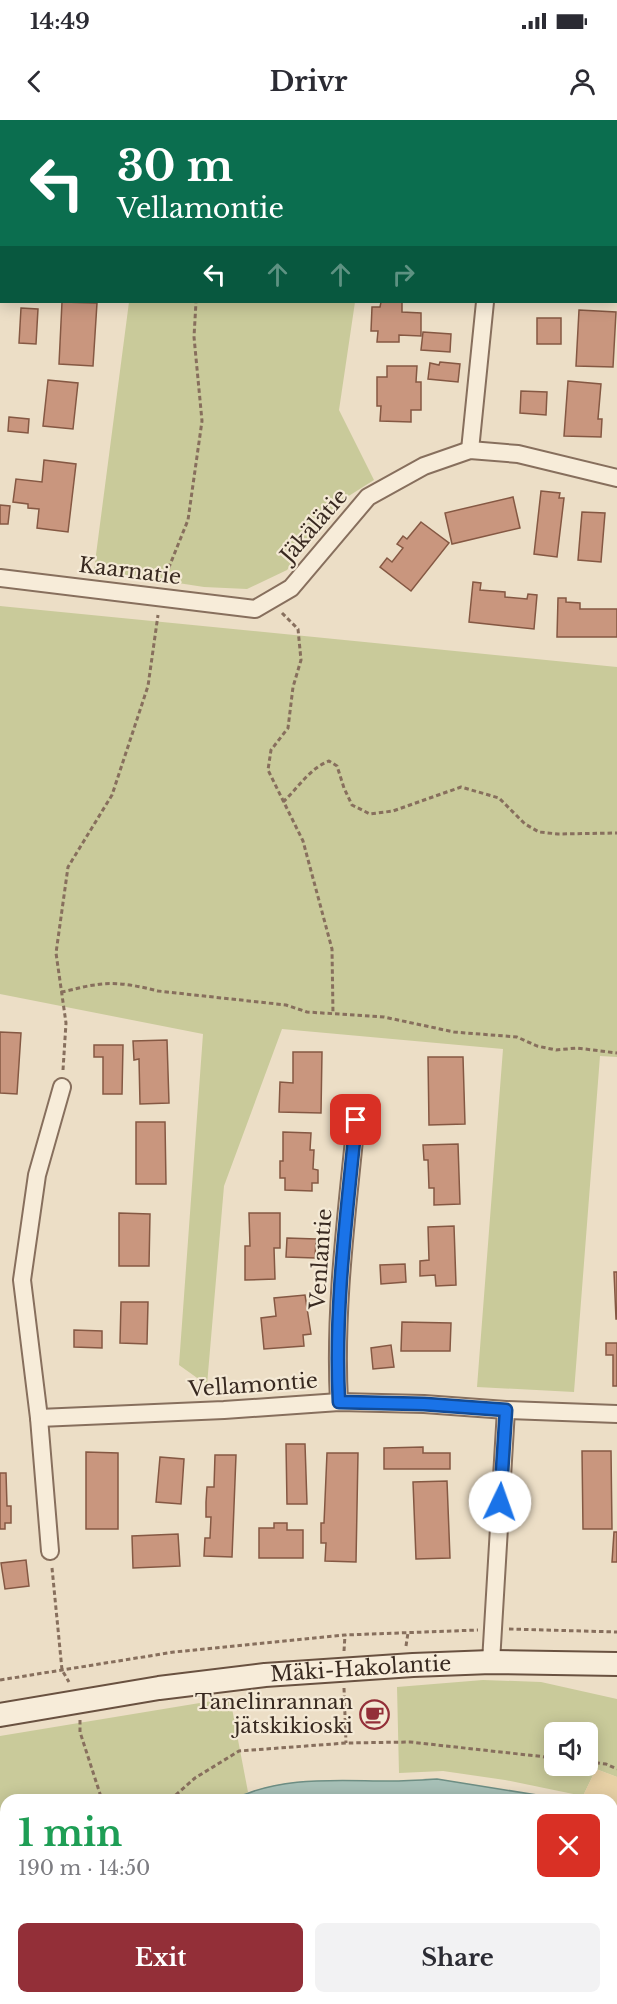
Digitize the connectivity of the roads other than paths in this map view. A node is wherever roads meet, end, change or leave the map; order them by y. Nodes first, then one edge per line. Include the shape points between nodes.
1 (485, 303) edge
2 (470, 450) junction
3 (617, 478) edge
4 (0, 578) edge
5 (255, 609) joint
6 (62, 1087) road end
7 (356, 1120) dead end
8 (339, 1402) junction
9 (506, 1410) junction
10 (617, 1414) edge
11 (39, 1418) junction
12 (50, 1551) road end
13 (491, 1662) junction
14 (617, 1664) edge
15 (0, 1715) edge

1 - 2 street
2 - 3 street, Jäkälätie via 518,454
2 - 5 street, Jäkälätie via 424,466 369,497 291,588
4 - 5 street, Kaarnatie
6 - 11 street via 37,1175 22,1280
7 - 8 street, Venlantie via 343,1258 337,1363
8 - 9 street, Vellamontie
8 - 11 street, Vellamontie
9 - 10 street, Vellamontie
9 - 13 street
11 - 12 street
13 - 14 street, Mäki-Hakolantie
13 - 15 street, Mäki-Hakolantie via 265,1675

